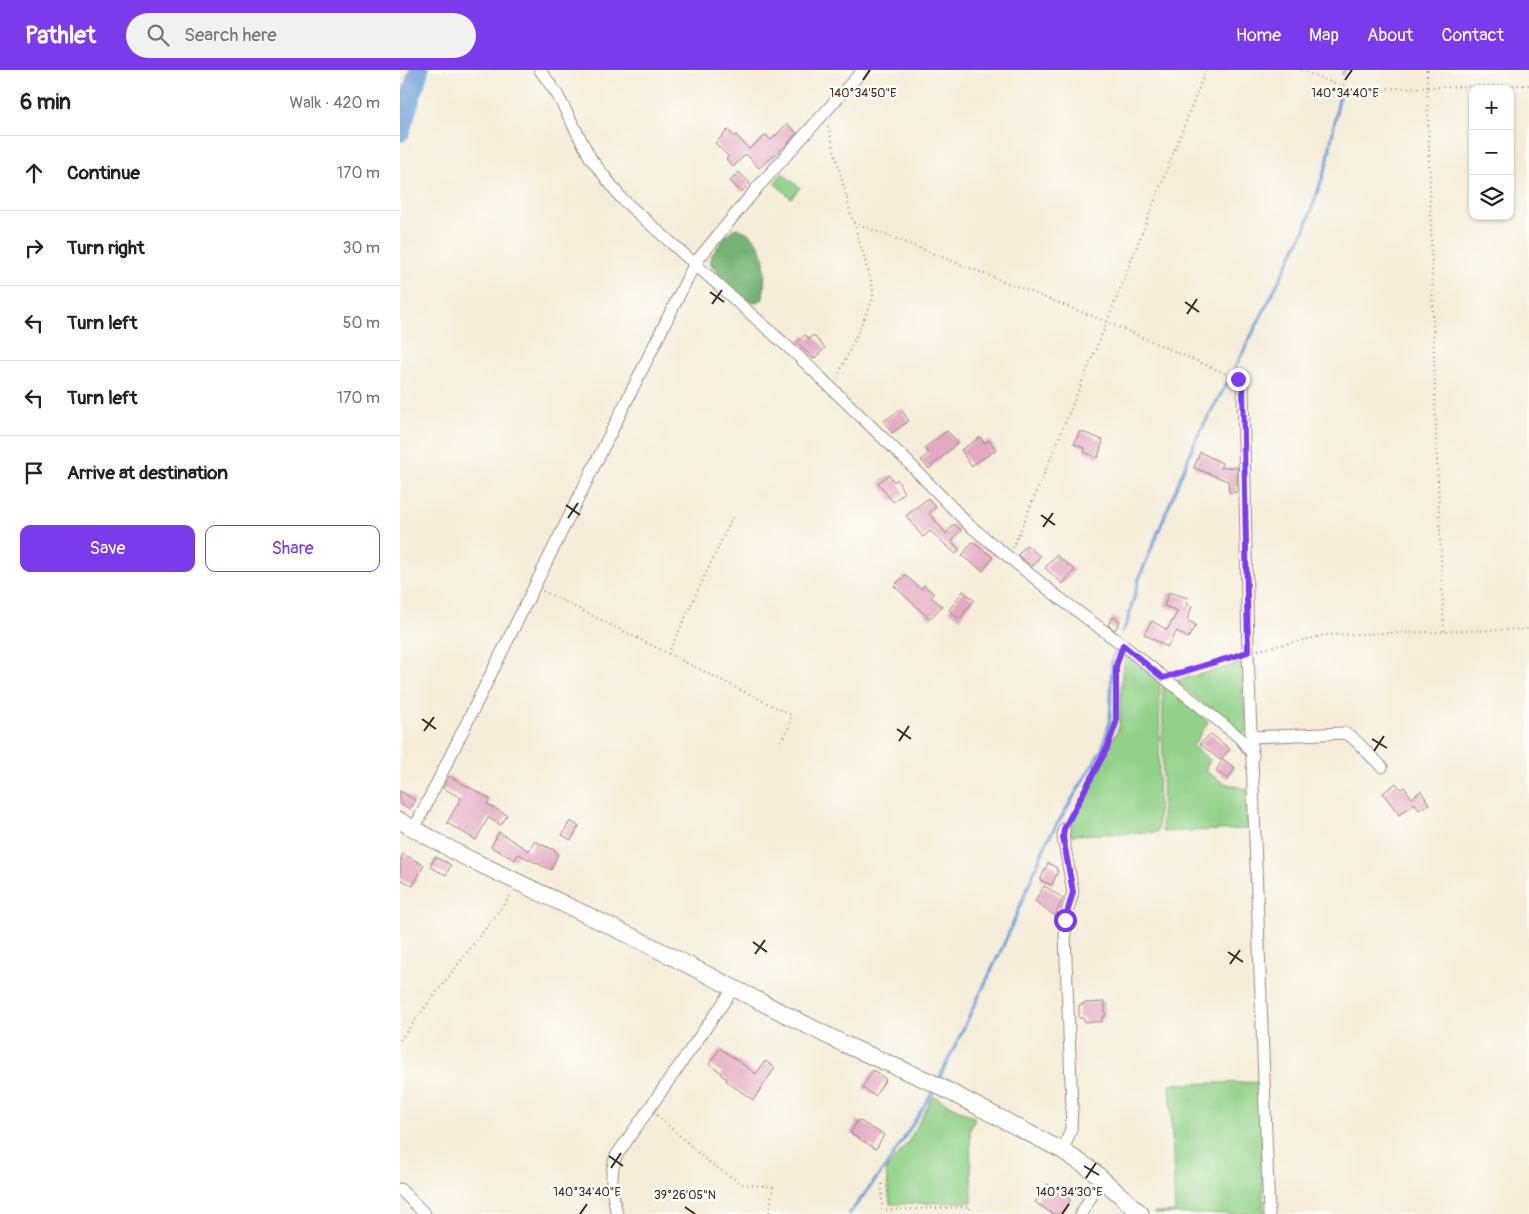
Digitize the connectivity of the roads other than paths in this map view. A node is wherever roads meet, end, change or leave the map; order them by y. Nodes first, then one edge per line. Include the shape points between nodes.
1 (540, 70) edge
2 (863, 70) edge
3 (695, 263) junction
4 (1243, 387) road end
5 (1252, 737) junction
6 (1253, 755) junction
7 (1382, 767) dead end
8 (407, 825) edge
9 (1064, 829) road end
10 (733, 989) junction
11 (1063, 1151) junction
12 (1102, 1178) junction
13 (400, 1189) edge
14 (425, 1214) edge
15 (617, 1214) edge
16 (1081, 1214) edge
17 (1140, 1214) edge
18 (1269, 1214) edge

1 - 3 street via 557,94 591,159 622,199
2 - 3 street
3 - 6 street via 832,389 969,525 1240,738
3 - 8 street via 534,587
4 - 5 street
5 - 6 street
5 - 7 street via 1344,732
6 - 18 street
8 - 10 street via 463,856
9 - 11 street via 1073,892 1065,920 1072,1106 1071,1129
10 - 11 street via 844,1044 931,1082
10 - 15 street via 616,1156 611,1170 611,1187
11 - 12 street
12 - 16 street
12 - 17 street
13 - 14 street

